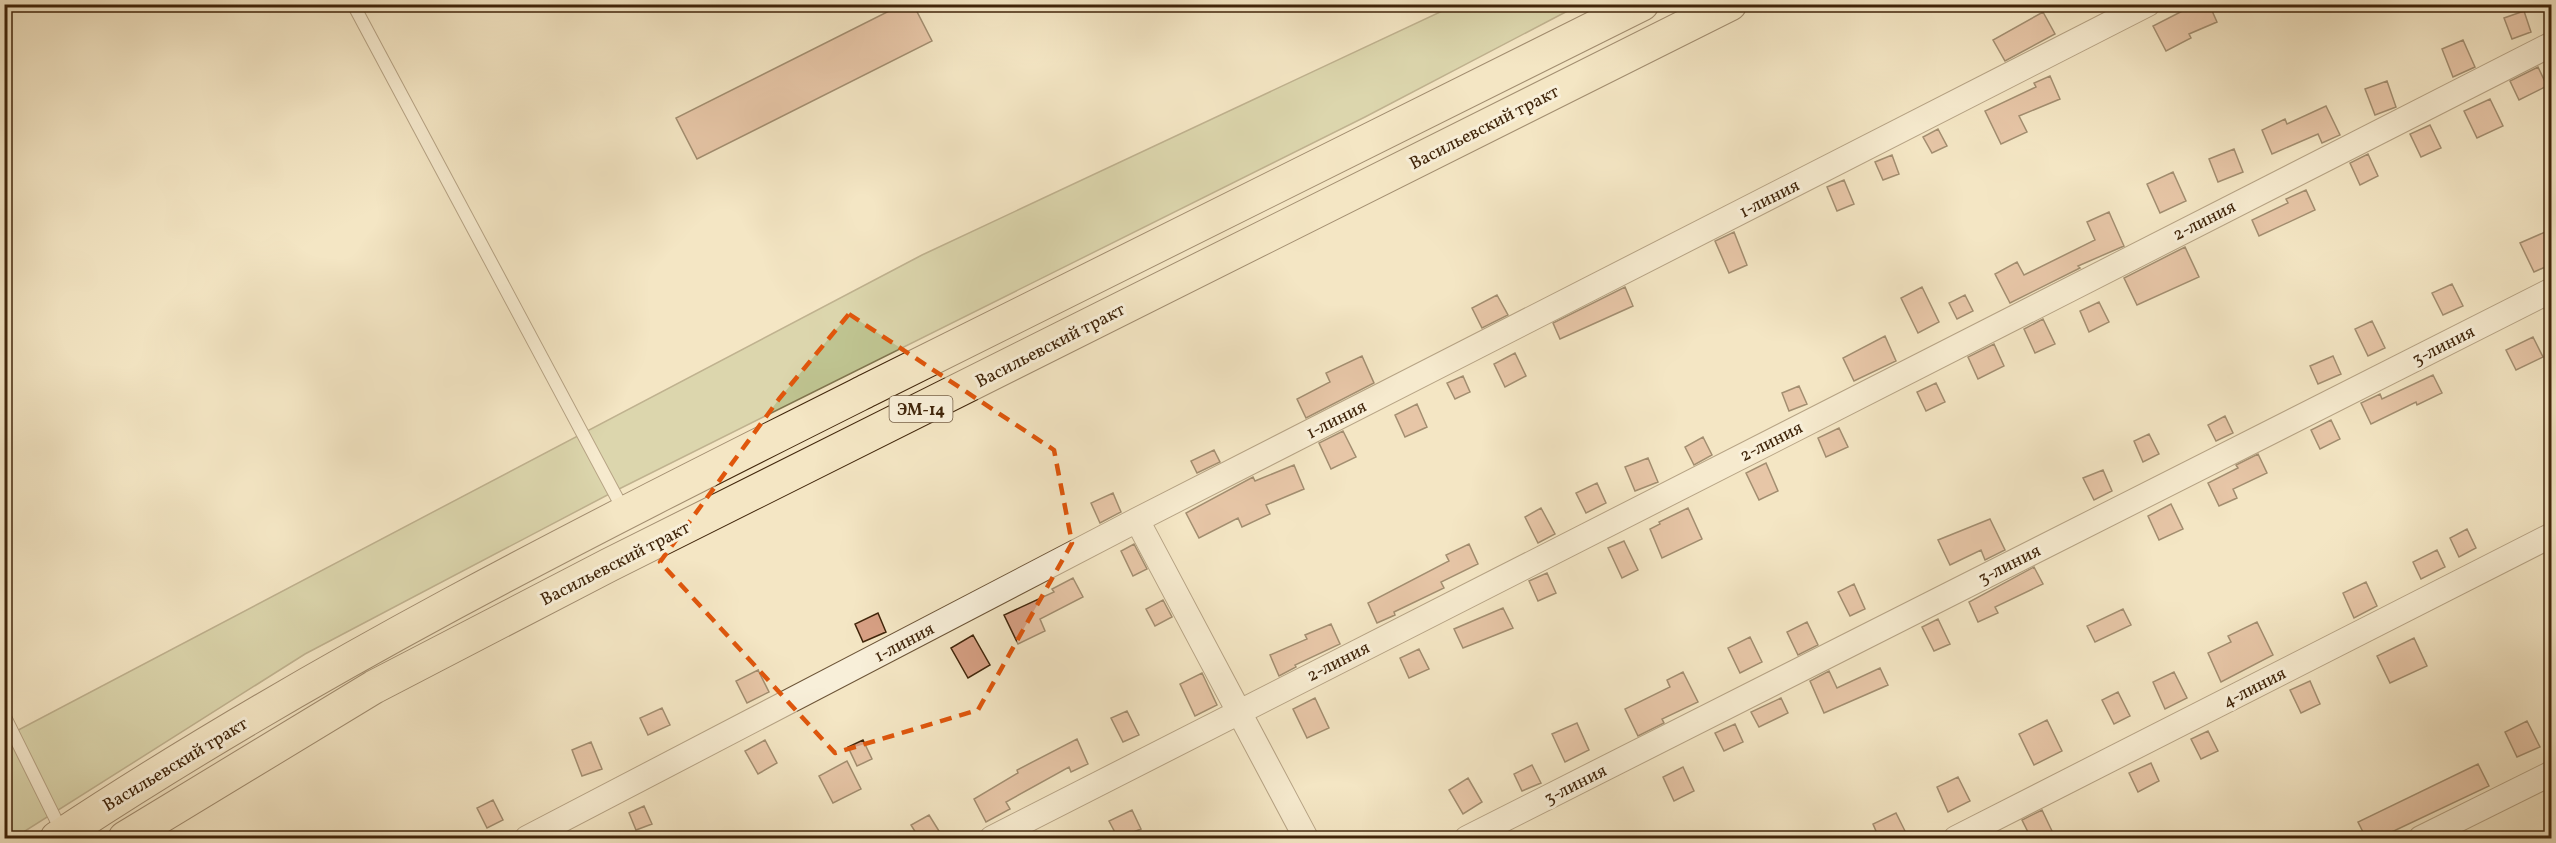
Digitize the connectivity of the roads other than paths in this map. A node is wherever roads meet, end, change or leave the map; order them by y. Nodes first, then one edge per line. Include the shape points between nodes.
1 (353, 4) edge
2 (1642, 4) edge
3 (1730, 4) edge
4 (2148, 4) edge
5 (2552, 44) edge
6 (2552, 290) edge
7 (624, 512) junction
8 (1137, 520) junction
9 (2552, 535) edge
10 (1238, 712) junction
11 (4, 715) edge
12 (2552, 773) edge
13 (60, 837) edge
14 (125, 838) edge
15 (527, 838) edge
16 (992, 838) edge
17 (1306, 838) edge
18 (1467, 838) edge
19 (1956, 838) edge
20 (2421, 838) edge

1 - 7 lane
2 - 7 main road, Васильевский тракт / ЭМ-14
3 - 14 main road, Васильевский тракт / ЭМ-14 via 609,565 384,682
4 - 8 street, 1-линия
5 - 10 street, 2-линия
6 - 18 street, 3-линия
7 - 13 main road, Васильевский тракт / ЭМ-14 via 323,674
8 - 10 street
8 - 15 street, 1-линия
9 - 19 street, 4-линия
10 - 16 street, 2-линия
10 - 17 street
11 - 13 lane
12 - 20 street

